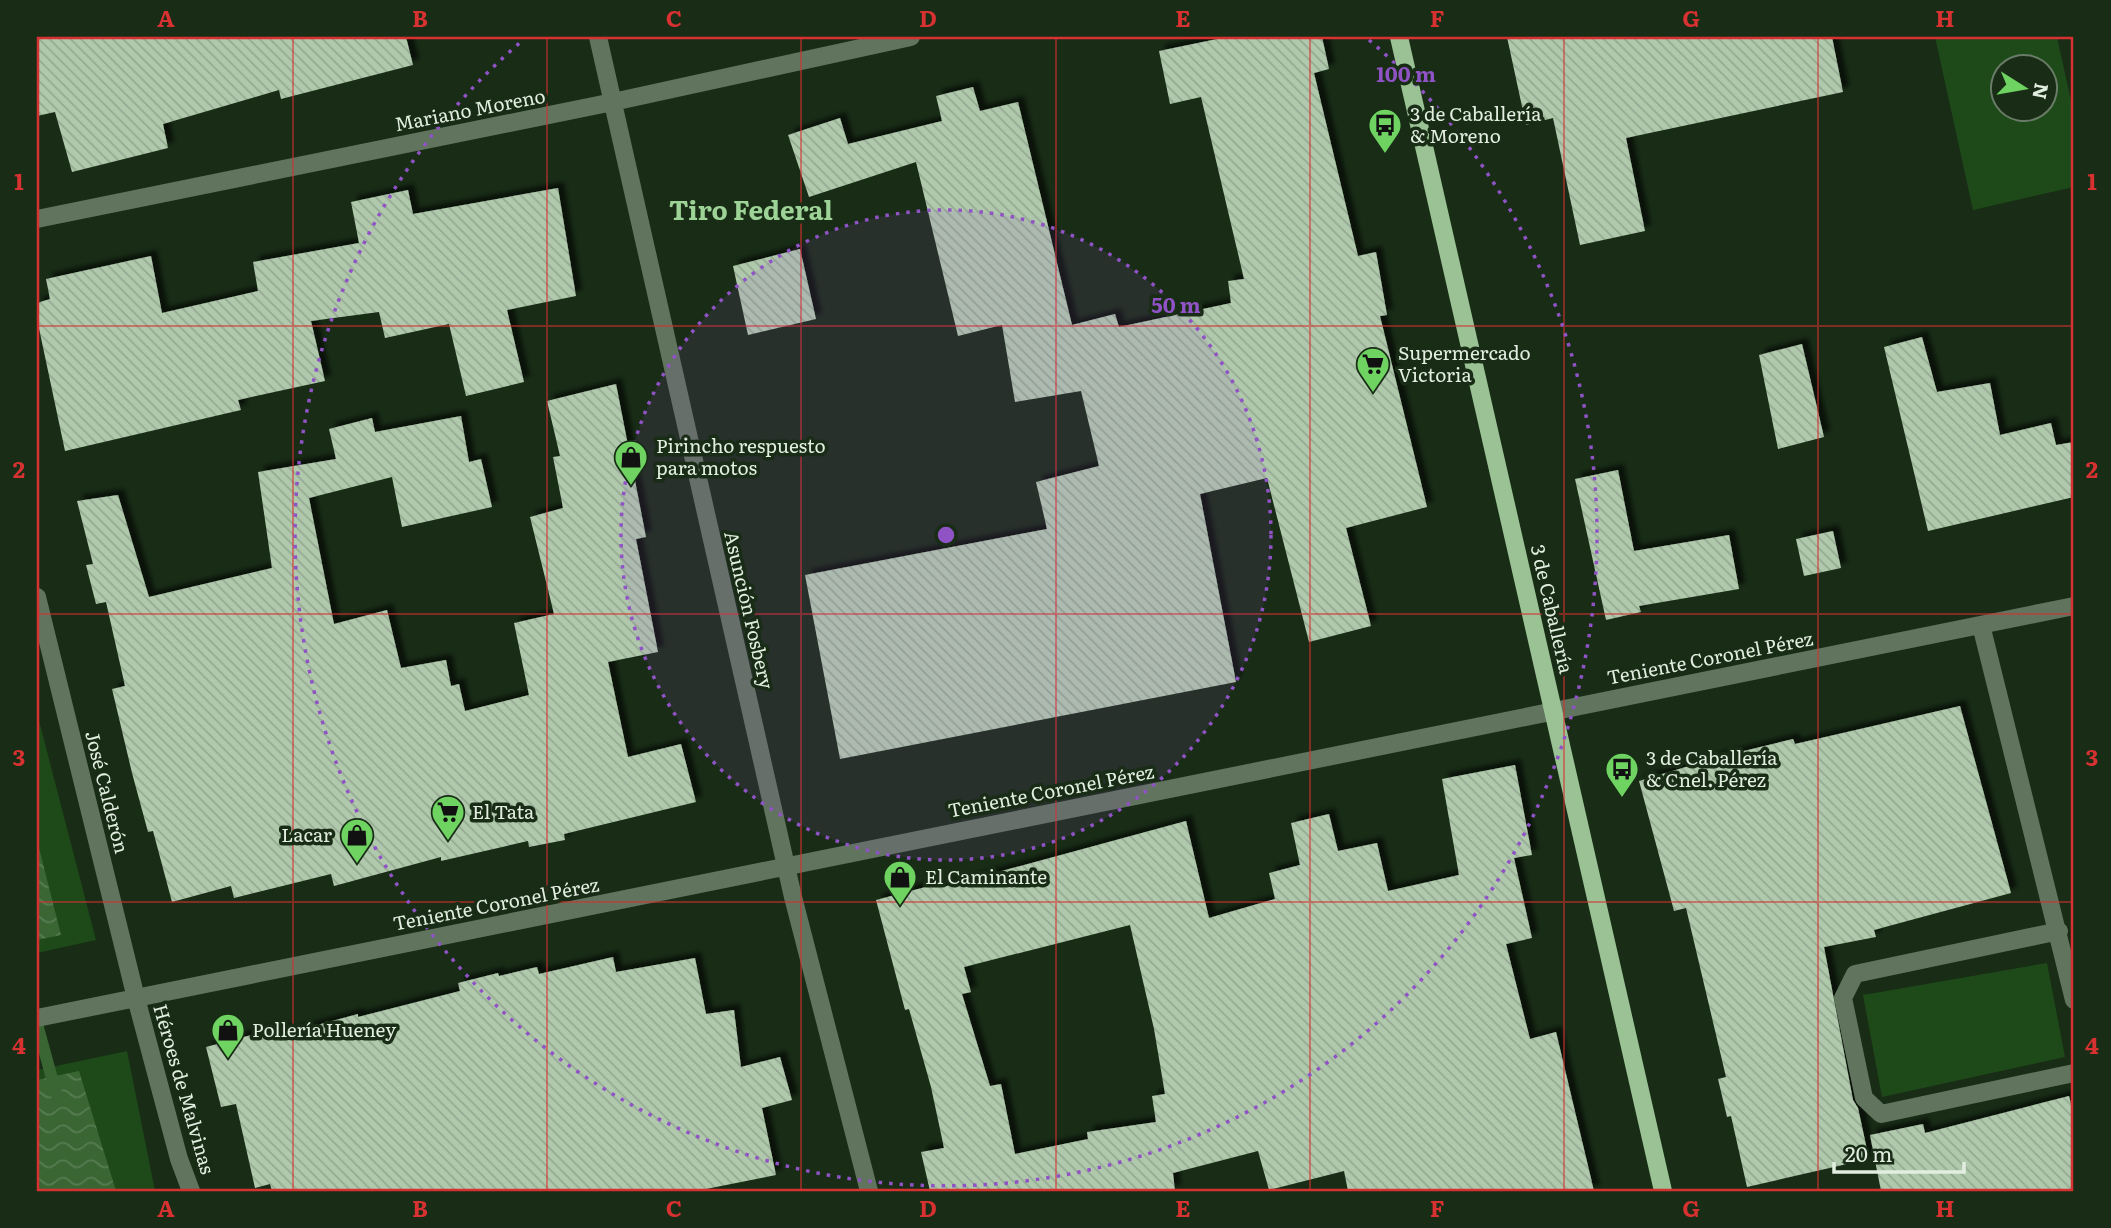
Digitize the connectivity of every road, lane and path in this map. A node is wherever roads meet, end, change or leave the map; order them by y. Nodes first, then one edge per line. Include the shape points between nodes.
1 (598, 37) edge
2 (911, 37) edge
3 (1399, 37) edge
4 (613, 102) junction
5 (37, 219) edge
6 (37, 597) edge
7 (2074, 606) edge
8 (1980, 625) junction
9 (1553, 711) junction
10 (786, 866) junction
11 (2059, 932) junction
12 (136, 998) junction
13 (2074, 1000) edge
14 (37, 1018) edge
15 (2074, 1073) edge
16 (191, 1191) edge
17 (869, 1191) edge
18 (1664, 1191) edge

1 - 4 street, Asunción Fosbery
2 - 4 street, Mariano Moreno
3 - 9 main road, 3 de Caballería
4 - 5 street, Mariano Moreno
4 - 10 street, Asunción Fosbery
6 - 12 street, José Calderón
7 - 8 street, Teniente Coronel Pérez
8 - 9 street, Teniente Coronel Pérez
8 - 11 street
9 - 10 street, Teniente Coronel Pérez
9 - 18 main road, 3 de Caballería
10 - 12 street, Teniente Coronel Pérez
10 - 17 street, Asunción Fosbery
11 - 13 street
11 - 15 street via 1855,974 1843,998 1864,1098 1881,1114
12 - 14 street, Teniente Coronel Pérez
12 - 16 street, Héroes de Malvinas

